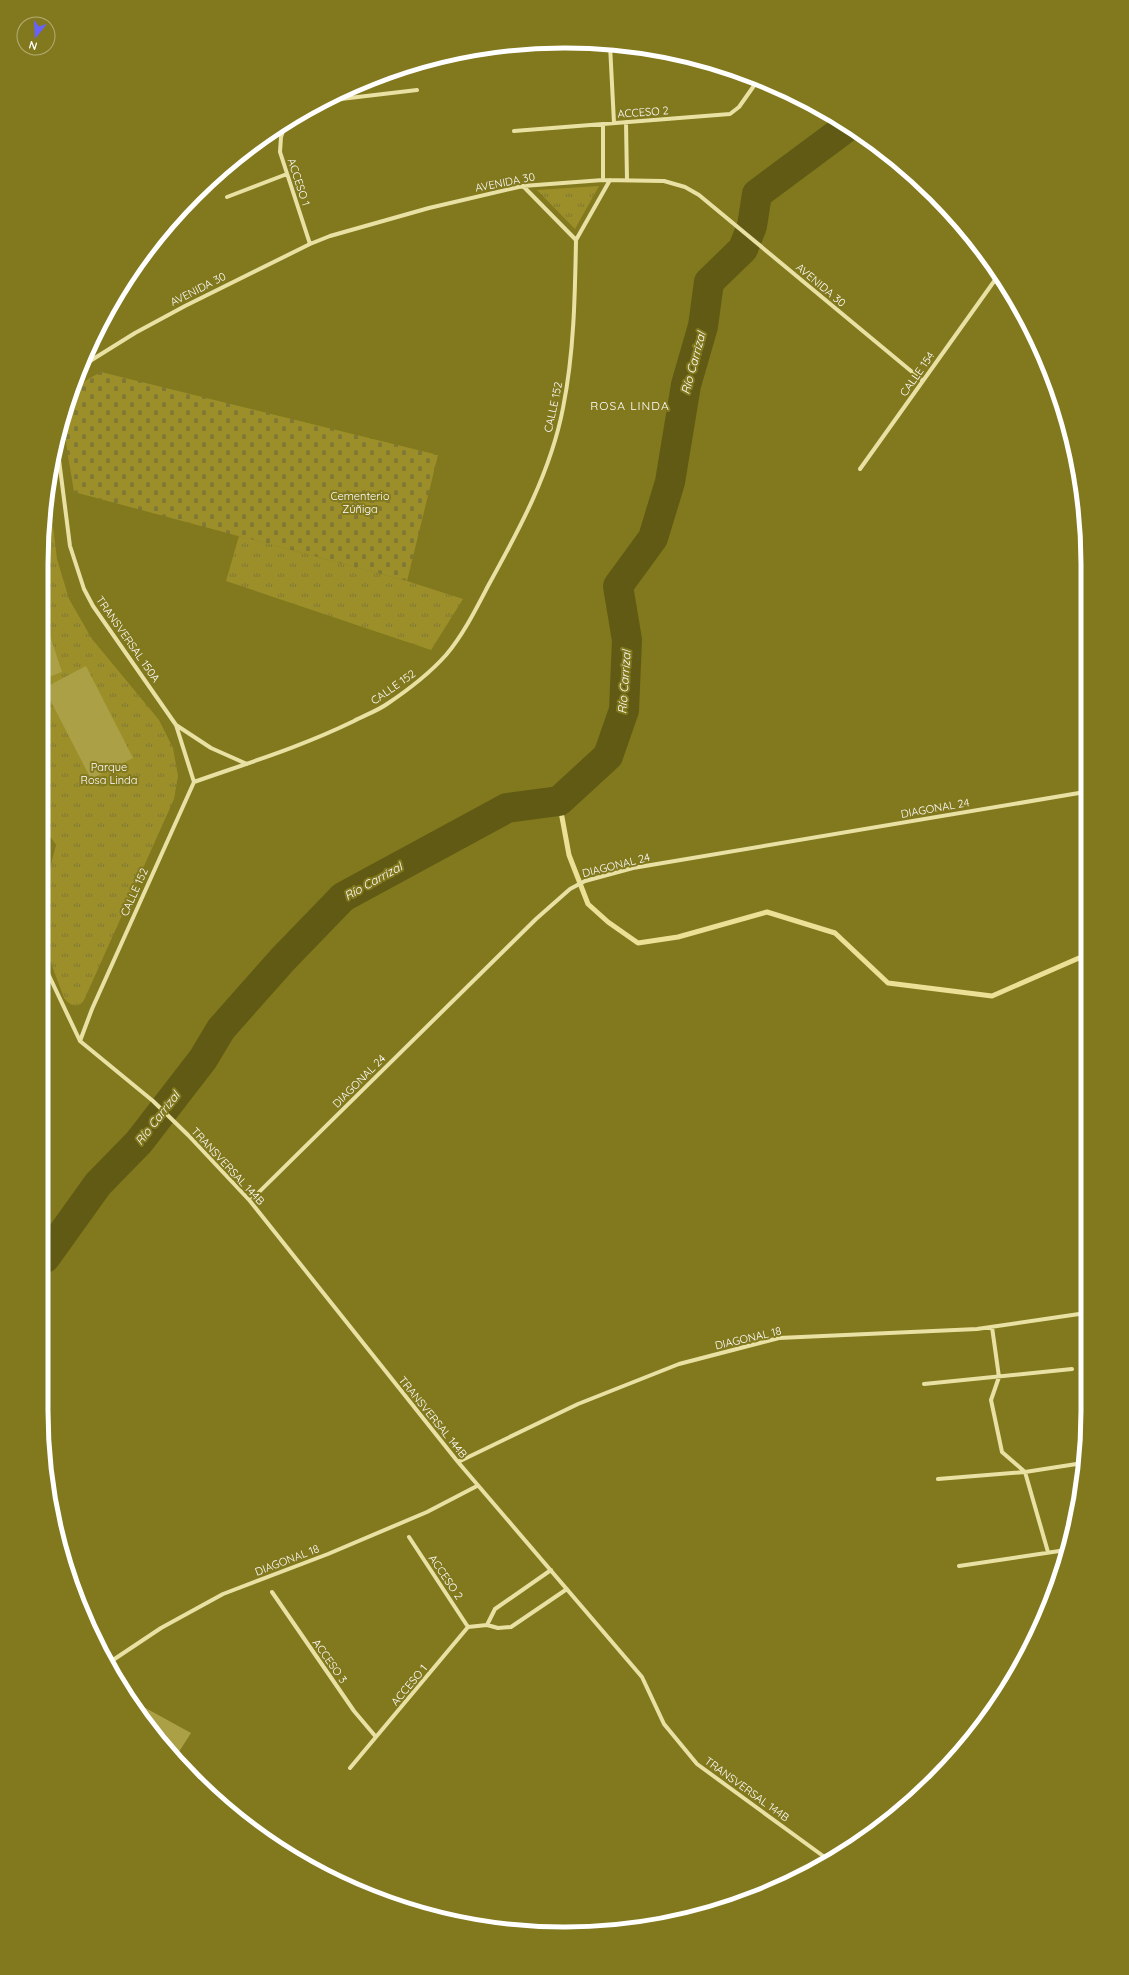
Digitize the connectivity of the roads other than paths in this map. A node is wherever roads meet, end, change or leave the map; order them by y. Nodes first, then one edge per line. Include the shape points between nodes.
1 (610, 50) edge
2 (755, 84) edge
3 (417, 90) dead end
4 (340, 99) edge
5 (626, 122) junction
6 (614, 123) junction
7 (603, 124) junction
8 (514, 131) dead end
9 (283, 132) edge
10 (287, 174) junction
11 (603, 180) junction
12 (610, 180) junction
13 (627, 180) junction
14 (523, 186) junction
15 (227, 197) dead end
16 (576, 240) junction
17 (310, 244) junction
18 (995, 280) edge
19 (90, 361) edge
20 (923, 381) junction
21 (59, 460) edge
22 (860, 469) dead end
23 (176, 725) junction
24 (247, 764) junction
25 (194, 782) junction
26 (1081, 793) edge
27 (48, 973) edge
28 (80, 1041) junction
29 (250, 1201) junction
30 (1081, 1314) edge
31 (992, 1327) junction
32 (1072, 1369) dead end
33 (999, 1377) junction
34 (924, 1384) dead end
35 (458, 1462) junction
36 (1078, 1464) edge
37 (1025, 1472) junction
38 (938, 1479) dead end
39 (477, 1486) junction
40 (409, 1537) dead end
41 (1061, 1551) edge
42 (1048, 1552) junction
43 (959, 1566) dead end
44 (551, 1570) junction
45 (567, 1589) junction
46 (272, 1592) dead end
47 (488, 1625) junction
48 (468, 1627) junction
49 (112, 1660) edge
50 (376, 1738) junction
51 (350, 1768) dead end
52 (825, 1857) edge

1 - 6 street
2 - 5 street, ACCESO 2 via 739,107 730,114
3 - 4 street
5 - 6 street, ACCESO 2
5 - 13 street
6 - 7 street, ACCESO 2
7 - 8 street, ACCESO 2
7 - 11 street
9 - 10 street, ACCESO 1 via 280,152
10 - 15 street
10 - 17 street, ACCESO 1
11 - 12 street, AVENIDA 30
11 - 14 street, AVENIDA 30
12 - 13 street, AVENIDA 30
12 - 16 street, CALLE 152
13 - 20 street, AVENIDA 30 via 676,184 699,195
14 - 16 street
14 - 17 street, AVENIDA 30 via 429,208
16 - 24 street, CALLE 152 via 573,340 566,392 555,440 526,514 448,653 435,667 385,705 294,748
17 - 19 street, AVENIDA 30 via 185,306
18 - 20 street, CALLE 154
20 - 22 street, CALLE 154
21 - 23 street, TRANSVERSAL 150A via 70,546 84,589 93,606
23 - 24 street via 211,748
23 - 25 street, TRANSVERSAL 150A
24 - 25 street, CALLE 152
25 - 28 street, CALLE 152
26 - 29 street, DIAGONAL 24 via 633,868 585,881 570,889 536,919
27 - 28 street, TRANSVERSAL 144B
28 - 29 street, TRANSVERSAL 144B via 153,1101 188,1134
29 - 35 street, TRANSVERSAL 144B
30 - 31 street, DIAGONAL 18
31 - 33 street
31 - 35 street, DIAGONAL 18 via 779,1338 679,1364 578,1404
32 - 33 street
33 - 34 street
33 - 37 street via 991,1400 1002,1452
35 - 39 street, TRANSVERSAL 144B
36 - 37 street
37 - 38 street
37 - 42 street
39 - 44 street, TRANSVERSAL 144B
39 - 49 street, DIAGONAL 18 via 420,1515 223,1594 161,1628
40 - 48 street, ACCESO 2
41 - 42 street
42 - 43 street
44 - 45 street, TRANSVERSAL 144B
44 - 47 street via 495,1609
45 - 47 street via 511,1628
45 - 52 street, TRANSVERSAL 144B via 642,1677 664,1724 697,1764
46 - 50 street, ACCESO 3 via 354,1711
47 - 48 street
48 - 50 street, ACCESO 1
50 - 51 street, ACCESO 1

